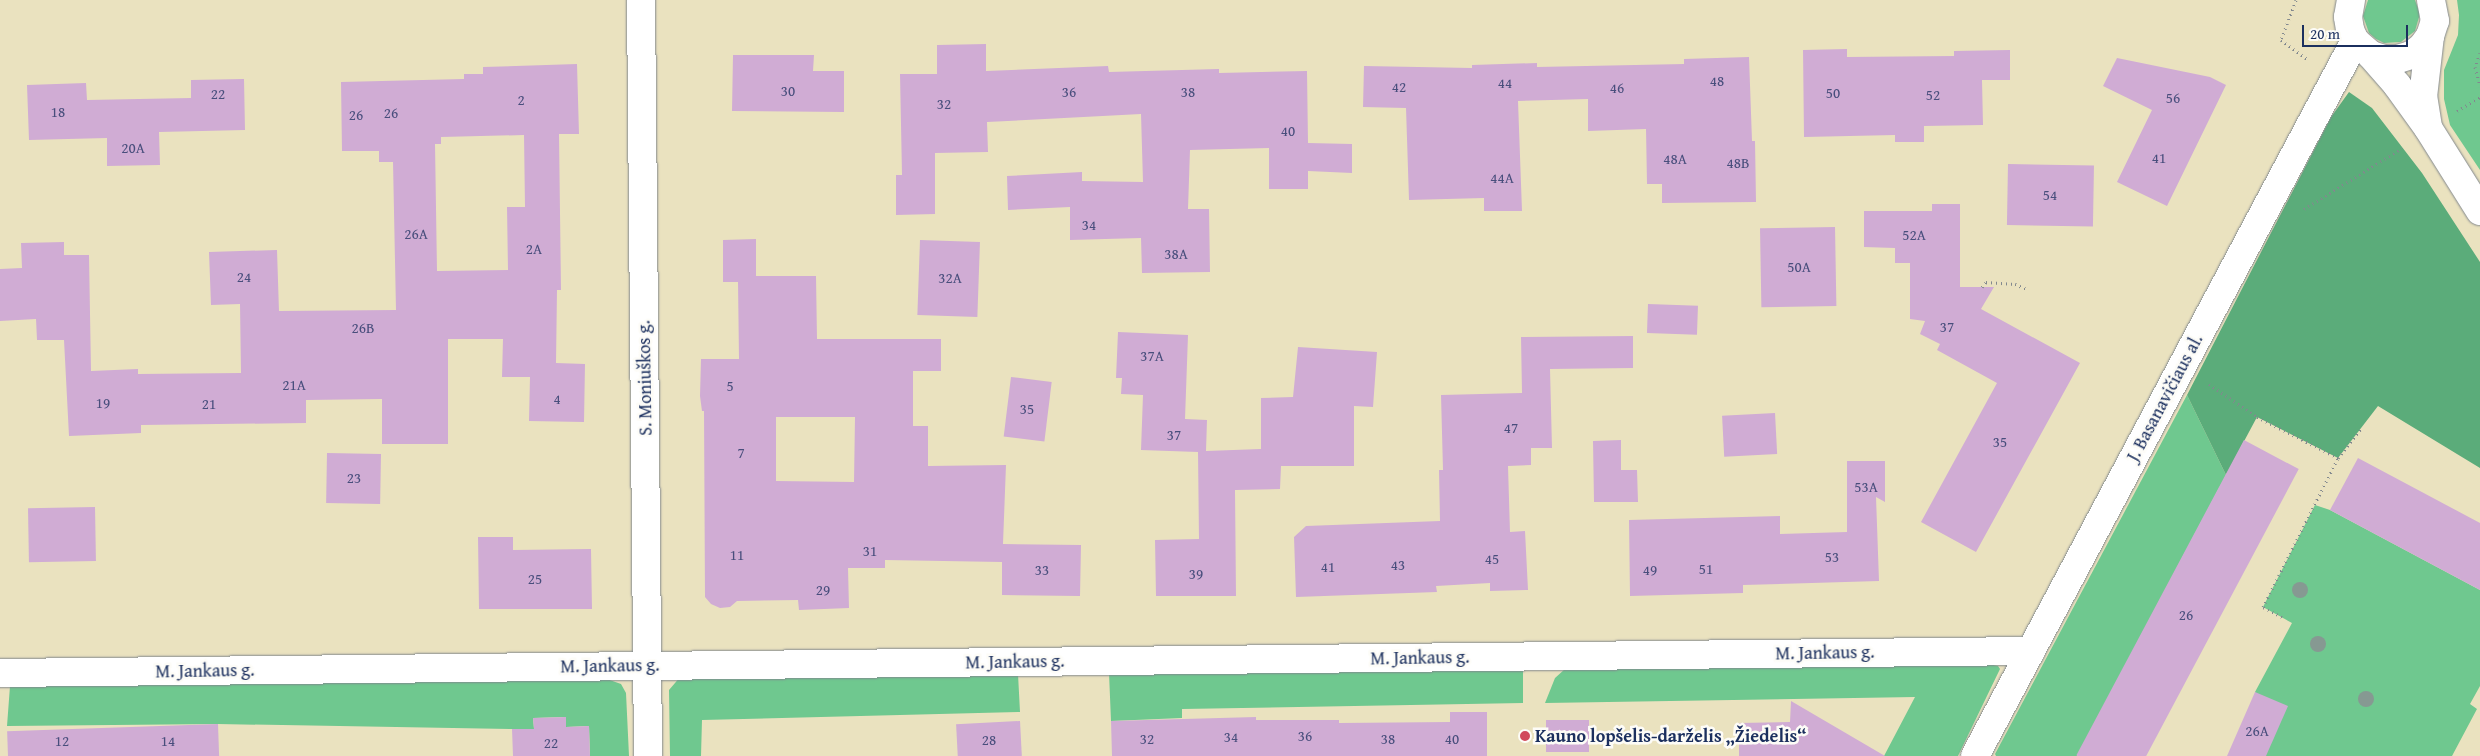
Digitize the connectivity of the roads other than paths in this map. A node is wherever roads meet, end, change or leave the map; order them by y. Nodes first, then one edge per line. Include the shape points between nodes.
1 (641, 0) edge
2 (2431, 0) edge
3 (2351, 23) edge
4 (2430, 36) junction
5 (2418, 136) junction
6 (2480, 211) edge
7 (2031, 652) junction
8 (647, 666) junction
9 (0, 673) edge
10 (648, 756) edge
11 (1975, 756) edge

1 - 8 street, S. Moniuškos g.
2 - 4 street via 2435,21
3 - 4 street via 2384,59 2411,55
3 - 5 street via 2397,85
3 - 7 street, J. Basanavičiaus al. via 2335,78
4 - 5 street
5 - 6 street
7 - 8 street, M. Jankaus g.
7 - 11 street, J. Basanavičiaus al.
8 - 9 street, M. Jankaus g.
8 - 10 street, S. Moniuškos g.

